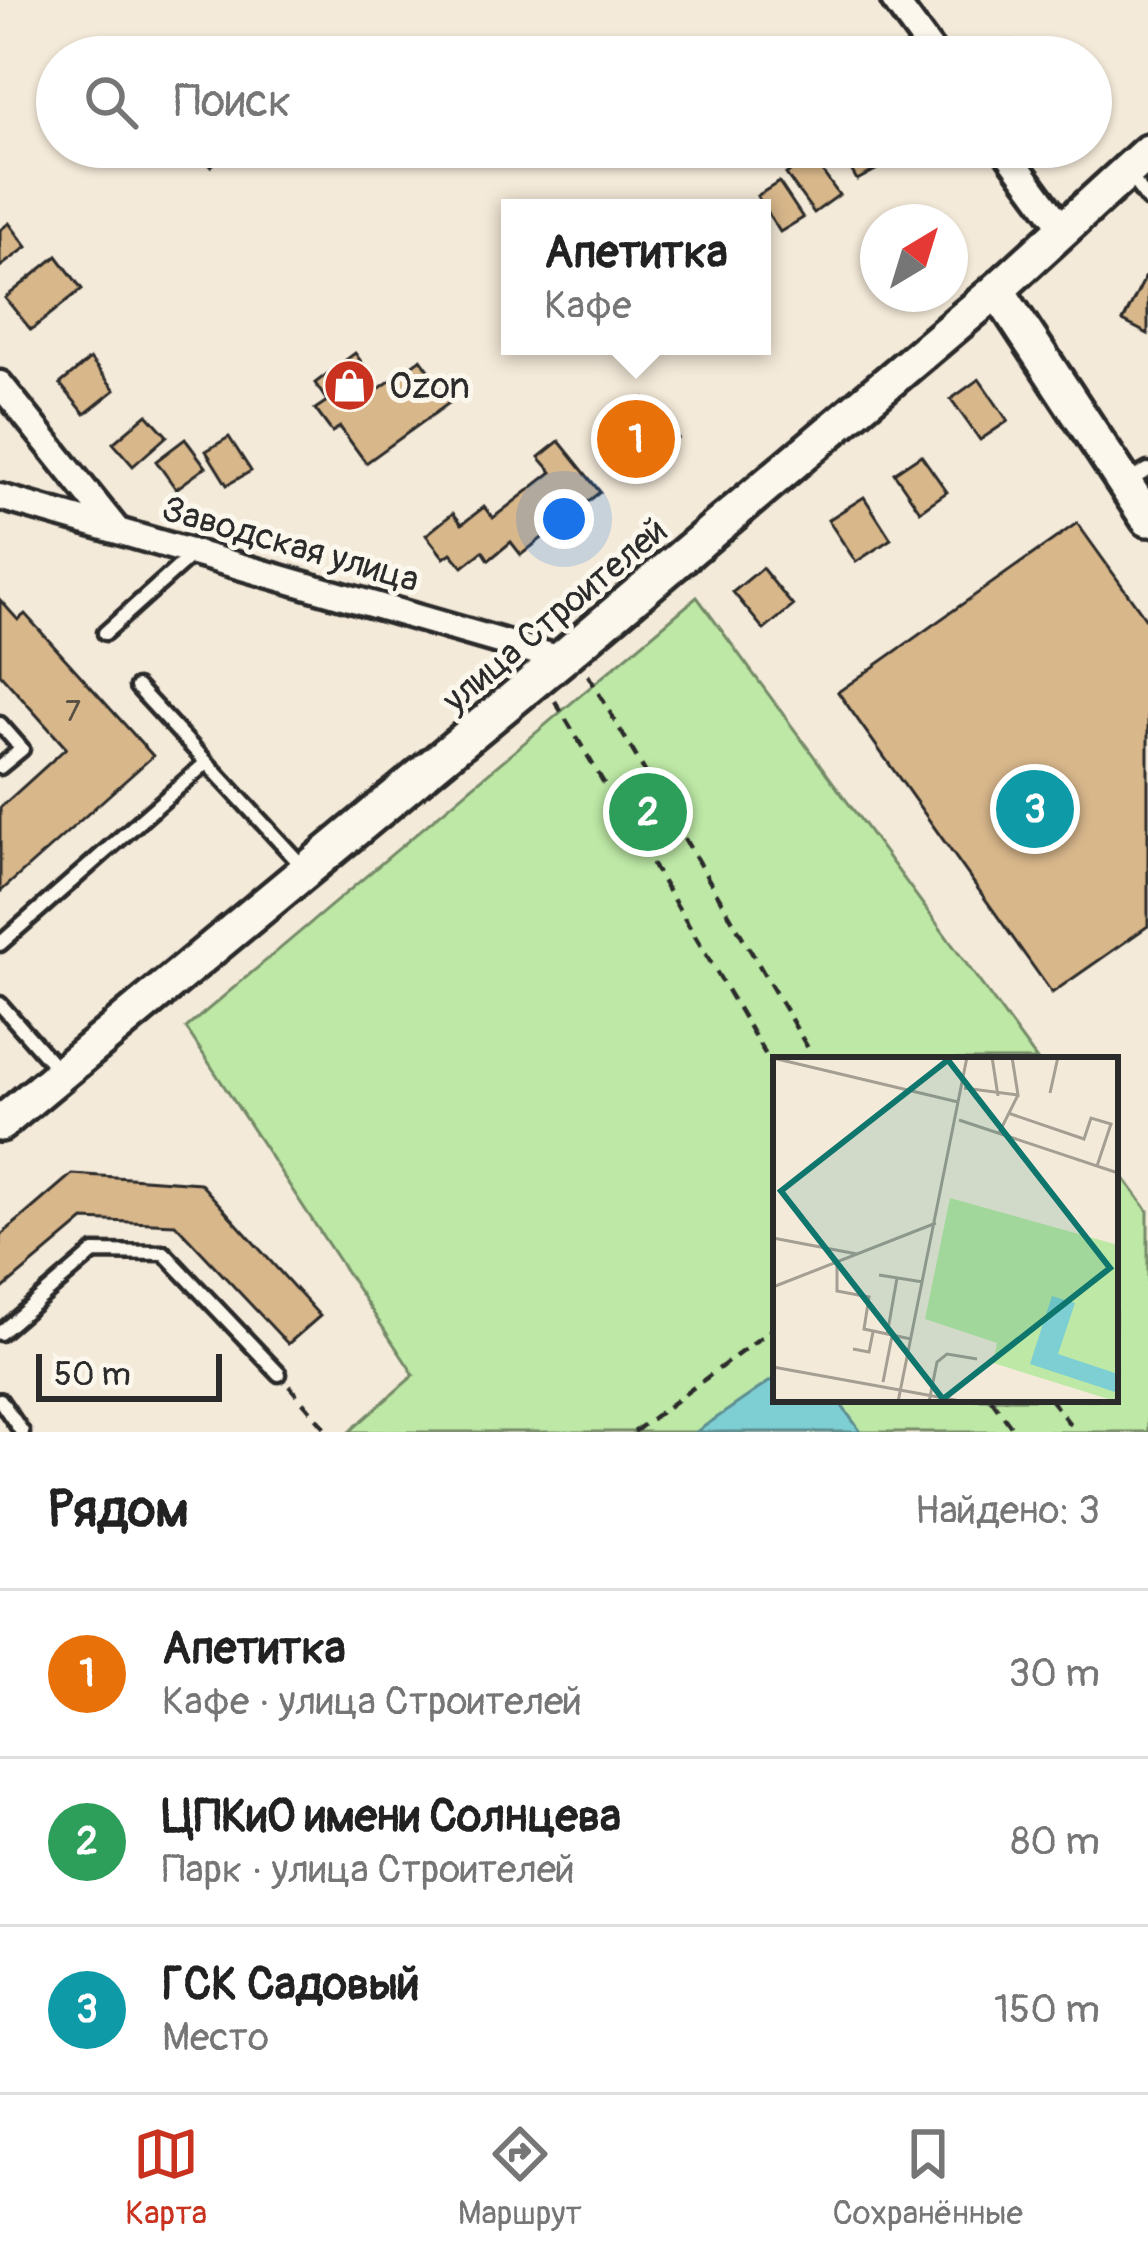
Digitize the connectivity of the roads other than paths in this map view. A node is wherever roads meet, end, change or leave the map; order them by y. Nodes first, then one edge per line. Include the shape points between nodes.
1 (894, 0) edge
2 (921, 36) edge
3 (1137, 161) edge
4 (1018, 168) edge
5 (1148, 200) edge
6 (1064, 230) junction
7 (997, 290) junction
8 (0, 384) edge
9 (1136, 477) edge
10 (0, 497) edge
11 (1148, 520) edge
12 (117, 530) junction
13 (195, 552) junction
14 (105, 633) dead end
15 (572, 662) junction
16 (137, 687) dead end
17 (0, 724) edge
18 (206, 763) junction
19 (0, 767) edge
20 (306, 871) junction
21 (0, 944) edge
22 (0, 1004) edge
23 (62, 1073) junction
24 (0, 1124) edge
25 (0, 1333) edge
26 (279, 1374) road end
27 (0, 1400) edge
28 (22, 1432) edge

1 - 2 street
3 - 5 lane
3 - 6 main road, улица Строителей
4 - 6 street
6 - 7 main road, улица Строителей
7 - 9 main road
7 - 15 main road, улица Строителей
8 - 12 street
9 - 11 main road
10 - 12 street, Заводская улица
12 - 13 street, Заводская улица
13 - 14 lane
13 - 15 street, Заводская улица
15 - 20 main road, улица Строителей
16 - 18 lane
17 - 19 lane via 22,749
18 - 20 lane
18 - 21 lane
20 - 23 main road, улица Строителей
22 - 23 lane
23 - 24 main road, улица Строителей
25 - 26 lane via 94,1252 164,1253
27 - 28 lane

